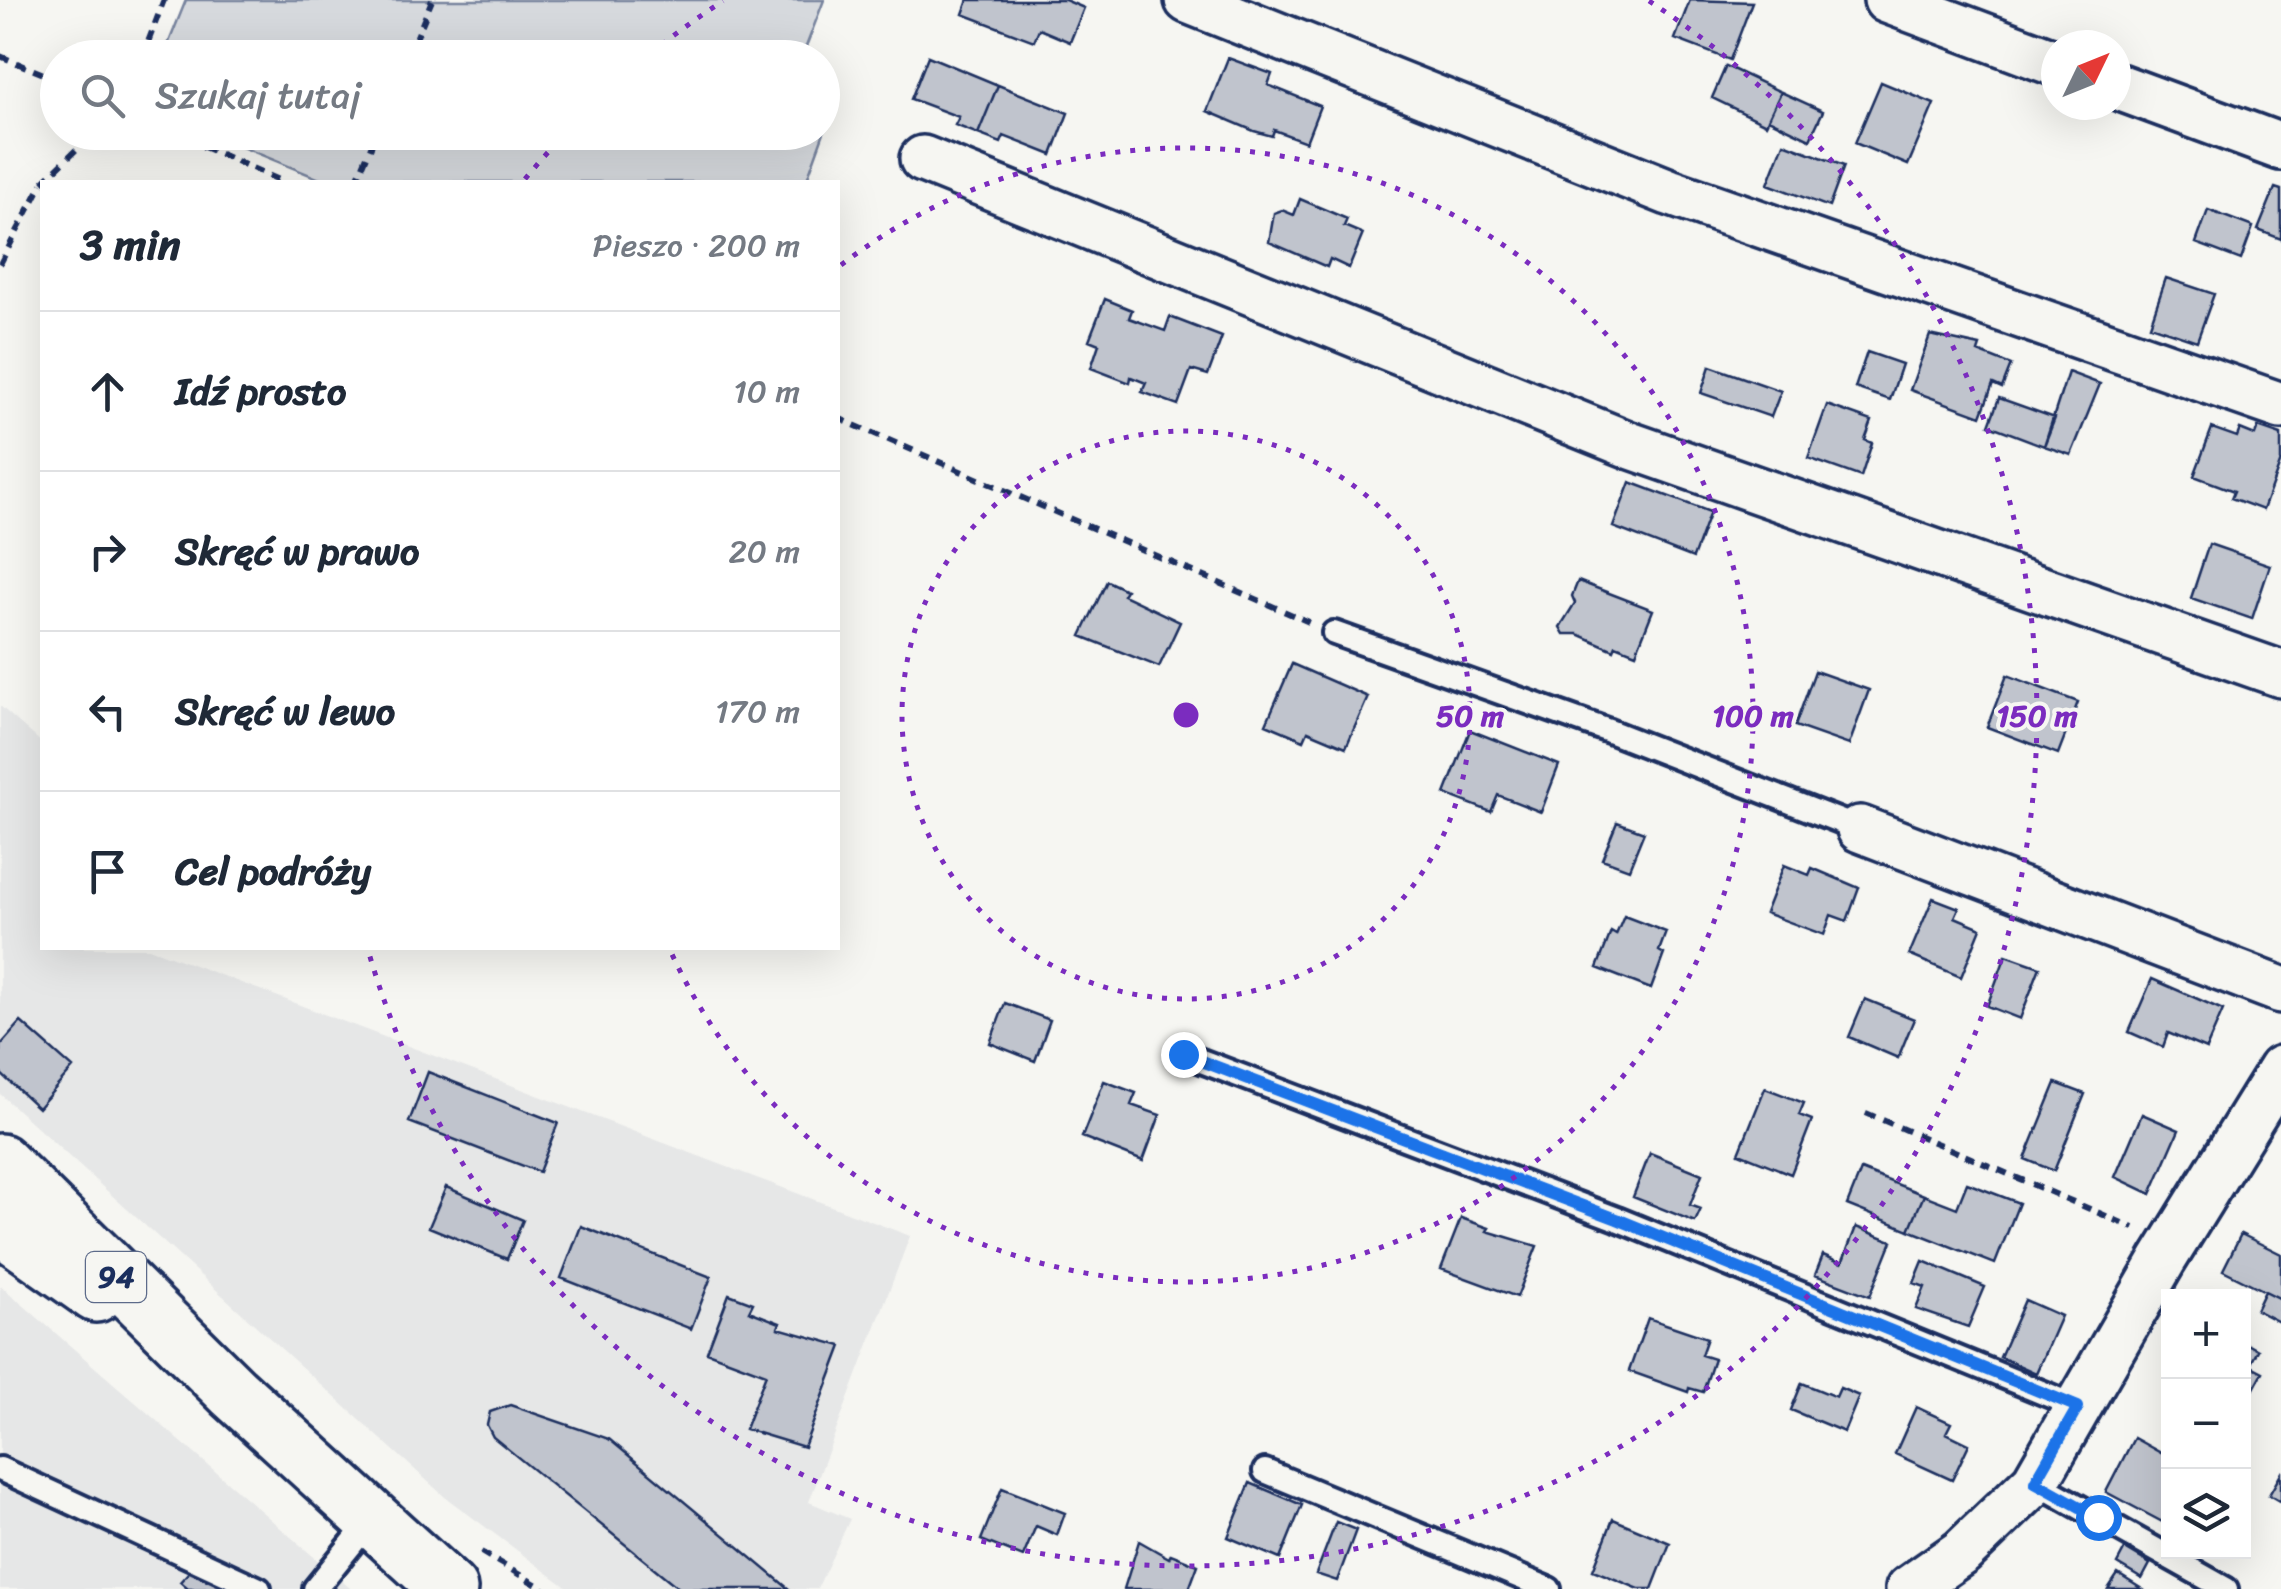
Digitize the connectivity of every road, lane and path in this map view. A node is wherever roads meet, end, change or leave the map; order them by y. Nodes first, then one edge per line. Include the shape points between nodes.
1 (164, 0) edge
2 (432, 0) edge
3 (1188, 0) edge
4 (1887, 0) edge
5 (149, 40) edge
6 (415, 40) edge
7 (0, 56) edge
8 (2041, 57) edge
9 (40, 73) edge
10 (2131, 92) edge
11 (2281, 148) edge
12 (76, 150) edge
13 (211, 150) edge
14 (369, 150) edge
15 (923, 158) dead end
16 (46, 180) edge
17 (279, 180) edge
18 (357, 180) edge
19 (40, 189) edge
20 (0, 264) edge
21 (2281, 406) edge
22 (840, 419) edge
23 (1334, 633) joint
24 (2281, 674) edge
25 (1860, 830) joint
26 (2281, 990) edge
27 (1183, 1054) dead end
28 (2281, 1069) edge
29 (1866, 1113) dead end
30 (0, 1162) edge
31 (0, 1226) edge
32 (2172, 1245) junction
33 (233, 1392) junction
34 (2078, 1407) junction
35 (0, 1469) edge
36 (1264, 1472) dead end
37 (2035, 1482) junction
38 (372, 1520) junction
39 (259, 1589) edge
40 (315, 1589) edge
41 (449, 1589) edge
42 (1549, 1589) edge
43 (1909, 1589) edge
44 (2226, 1589) edge

1 - 5 path
2 - 6 path
3 - 21 street via 1668,192
4 - 8 street
7 - 9 path
10 - 11 street
12 - 16 path
13 - 17 path
14 - 18 path
15 - 24 street via 1632,446
19 - 20 path
22 - 23 path
23 - 25 lane
25 - 26 street
27 - 34 lane via 1617,1219
28 - 32 street
29 - 32 path
30 - 33 main road, 94
31 - 33 main road, 94
32 - 34 street
33 - 38 main road, 94
34 - 37 street
35 - 39 lane
36 - 42 lane
37 - 43 street via 1962,1552
37 - 44 lane
38 - 40 lane
38 - 41 main road, 94

